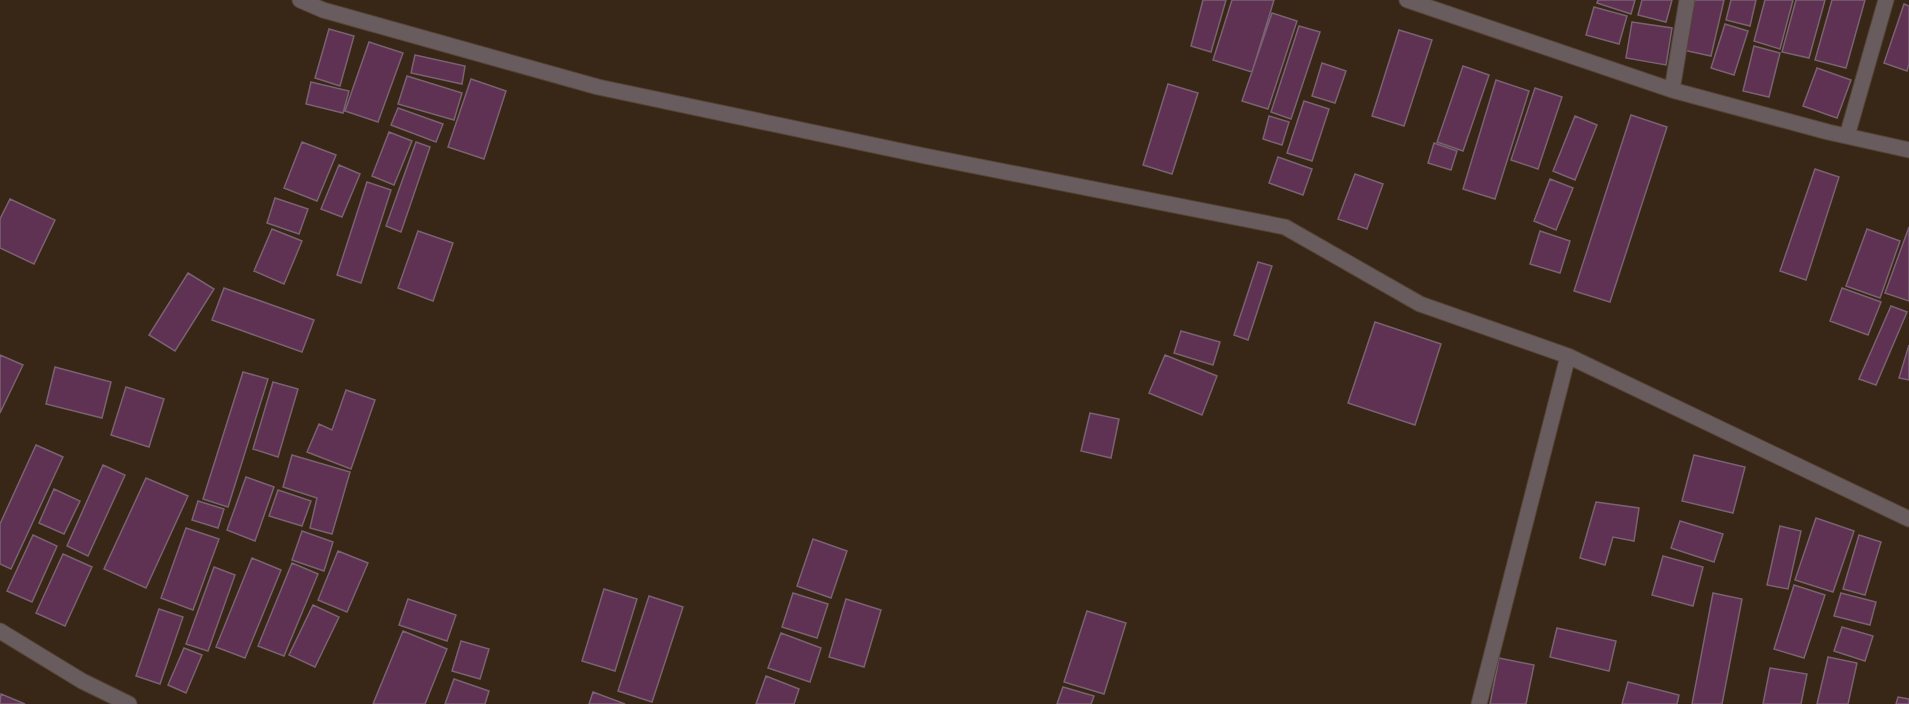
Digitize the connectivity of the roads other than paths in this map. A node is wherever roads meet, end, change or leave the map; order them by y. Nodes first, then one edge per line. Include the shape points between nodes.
1 (300, 0) edge
2 (1407, 0) edge
3 (1687, 0) edge
4 (1886, 0) edge
5 (1672, 90) junction
6 (1847, 136) junction
7 (1909, 150) edge
8 (1568, 356) junction
9 (1909, 519) edge
10 (0, 631) edge
11 (129, 704) edge
12 (1479, 704) edge

1 - 8 street via 323,10 598,87 1285,227 1420,304
2 - 5 street
3 - 5 street
4 - 6 street
5 - 6 street
6 - 7 street
8 - 9 street
8 - 12 street
10 - 11 street via 82,681

